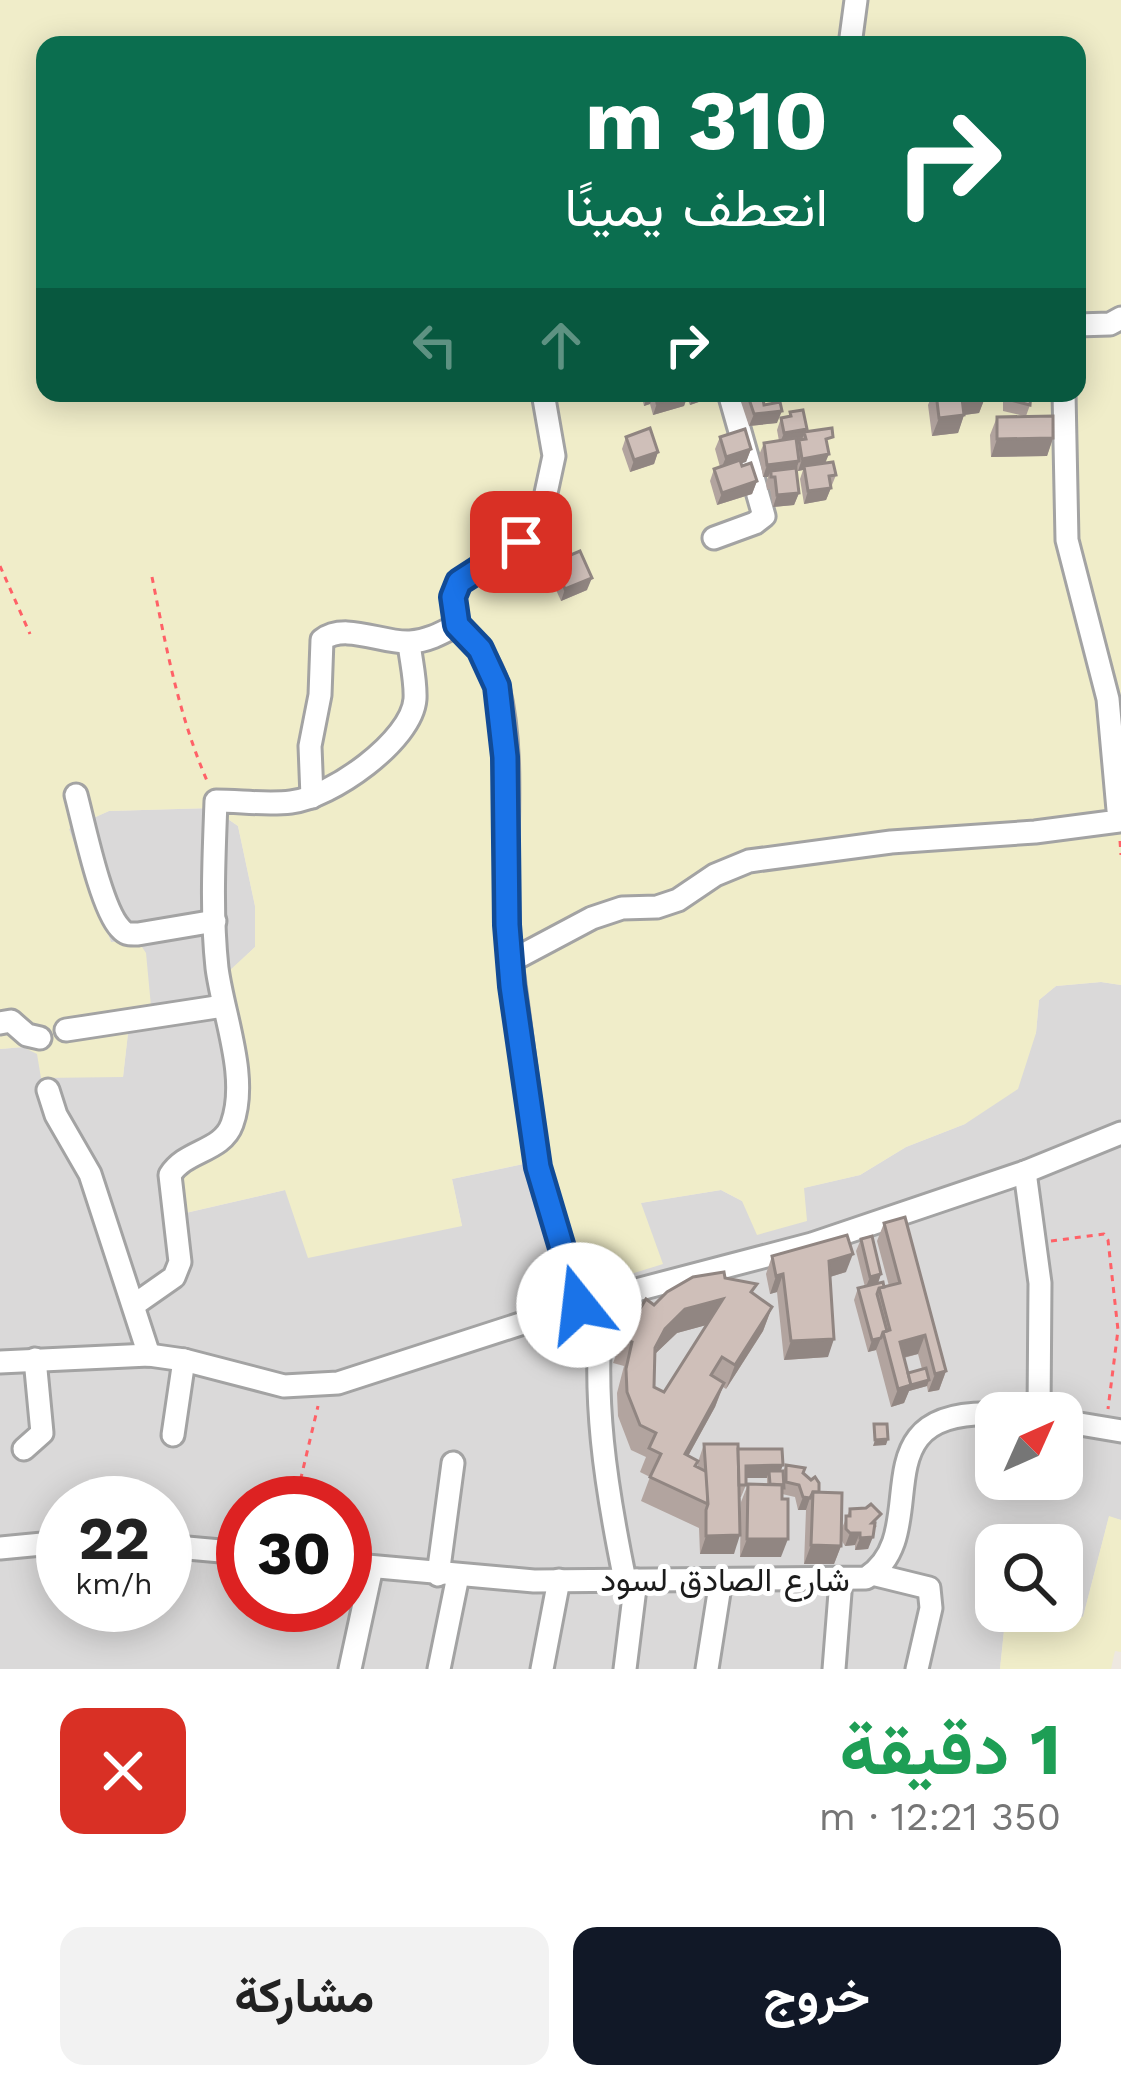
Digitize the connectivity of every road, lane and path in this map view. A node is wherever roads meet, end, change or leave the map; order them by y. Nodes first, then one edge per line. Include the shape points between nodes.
1 (856, 0) edge
2 (851, 36) edge
3 (1121, 319) edge
4 (1086, 325) edge
5 (545, 402) edge
6 (732, 402) edge
7 (1064, 402) edge
8 (714, 538) dead end
9 (0, 566) edge
10 (152, 577) dead end
11 (457, 625) junction
12 (30, 634) dead end
13 (409, 643) junction
14 (76, 795) dead end
15 (312, 797) junction
16 (215, 801) junction
17 (215, 921) junction
18 (511, 961) junction
19 (223, 1006) junction
20 (0, 1023) edge
21 (66, 1030) dead end
22 (40, 1038) dead end
23 (48, 1090) dead end
24 (1121, 1133) edge
25 (1025, 1172) junction
26 (1038, 1243) junction
27 (603, 1300) junction
28 (134, 1304) junction
29 (579, 1305) junction
30 (149, 1355) junction
31 (34, 1359) junction
32 (184, 1360) junction
33 (0, 1362) edge
34 (324, 1385) junction
35 (1039, 1392) edge
36 (975, 1414) edge
37 (1083, 1424) edge
38 (1113, 1429) edge
39 (173, 1435) dead end
40 (24, 1450) dead end
41 (453, 1463) dead end
42 (302, 1476) edge
43 (36, 1545) edge
44 (0, 1548) edge
45 (372, 1567) edge
46 (872, 1574) junction
47 (448, 1575) junction
48 (559, 1580) junction
49 (631, 1580) junction
50 (722, 1580) junction
51 (841, 1580) junction
52 (358, 1632) edge
53 (350, 1669) edge
54 (439, 1669) edge
55 (542, 1669) edge
56 (625, 1669) edge
57 (706, 1669) edge
58 (834, 1669) edge
59 (917, 1669) edge

1 - 2 street
3 - 4 street
5 - 11 street via 554,456 543,506 521,542 459,582
6 - 8 street via 764,516
7 - 18 street via 1067,540 1108,699 1119,821 749,861 678,900 592,918
9 - 12 path
10 - 16 path via 183,713
11 - 13 street
11 - 18 street via 488,664 502,715
13 - 15 street via 415,701 405,725 382,751
13 - 15 street via 336,633 322,640
14 - 17 street via 120,928 138,934
15 - 16 street
16 - 17 street
17 - 19 street
18 - 29 street via 538,1167
19 - 21 street
19 - 28 street via 235,1068 232,1126 170,1174 180,1262 174,1277
20 - 22 street
23 - 28 street via 89,1174
24 - 25 street
25 - 26 street
25 - 27 street via 812,1244
26 - 35 street
26 - 38 path via 1096,1233 1108,1240 1118,1330
27 - 29 street
27 - 49 street via 602,1439
28 - 30 street
29 - 34 street
30 - 31 street
30 - 32 street
31 - 33 street
31 - 40 street via 42,1433
32 - 34 street via 266,1383
32 - 39 street
34 - 42 path
36 - 46 street, شارع الصادق لسود via 950,1415 921,1433 891,1546
37 - 38 street
41 - 47 street
43 - 44 street
45 - 47 street, شارع الصادق لسود
46 - 51 street, شارع الصادق لسود
46 - 59 street via 929,1588
47 - 48 street, شارع الصادق لسود
47 - 54 street
48 - 49 street, شارع الصادق لسود
48 - 55 street
49 - 50 street, شارع الصادق لسود
49 - 56 street
50 - 51 street, شارع الصادق لسود
50 - 57 street
51 - 58 street
52 - 53 street

